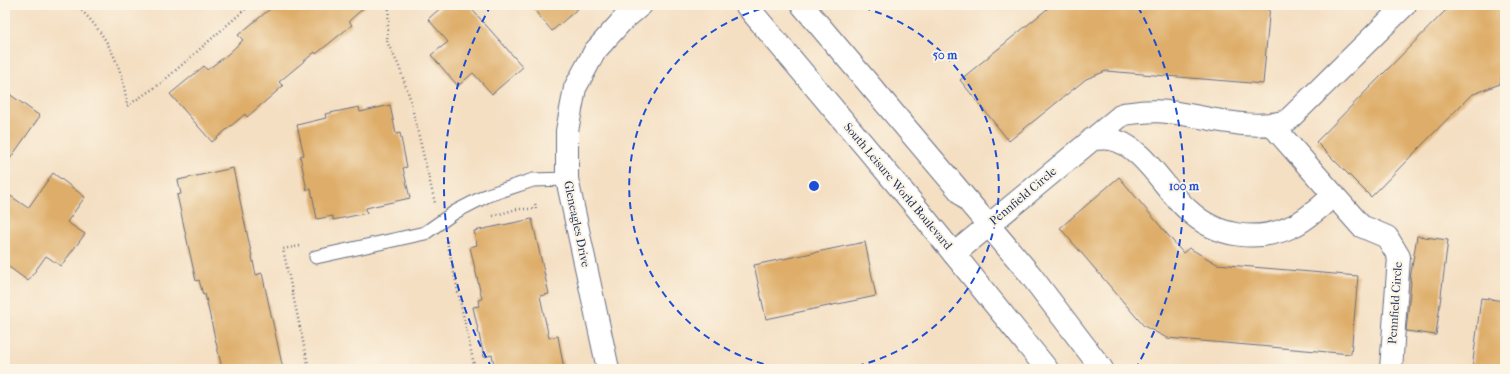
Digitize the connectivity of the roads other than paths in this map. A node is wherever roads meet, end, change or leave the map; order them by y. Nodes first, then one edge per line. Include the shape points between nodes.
1 (641, 5) edge
2 (746, 5) edge
3 (802, 5) edge
4 (1405, 5) edge
5 (1272, 125) junction
6 (1092, 139) junction
7 (567, 179) junction
8 (1334, 195) junction
9 (988, 225) junction
10 (954, 254) junction
11 (316, 257) dead end
12 (608, 369) edge
13 (1047, 369) edge
14 (1102, 369) edge
15 (1391, 369) edge

1 - 7 street, Gleneagles Drive via 622,21 595,52 575,88 568,131
2 - 10 street, South Leisure World Boulevard
3 - 9 street
4 - 5 street, Pennfield Circle via 1301,109 1287,121
5 - 6 street, Pennfield Circle via 1254,126 1146,110 1123,114
5 - 8 street, Pennfield Circle
6 - 8 street via 1111,139 1133,150 1188,210 1215,229 1243,236 1269,235 1293,226
6 - 9 street, Pennfield Circle
7 - 11 lane via 533,180 488,195 455,212 425,233
7 - 12 street, Gleneagles Drive
8 - 15 street, Pennfield Circle via 1361,226 1387,237 1399,257
9 - 10 street, Pennfield Circle
9 - 14 street via 1063,316
10 - 13 street, South Leisure World Boulevard

